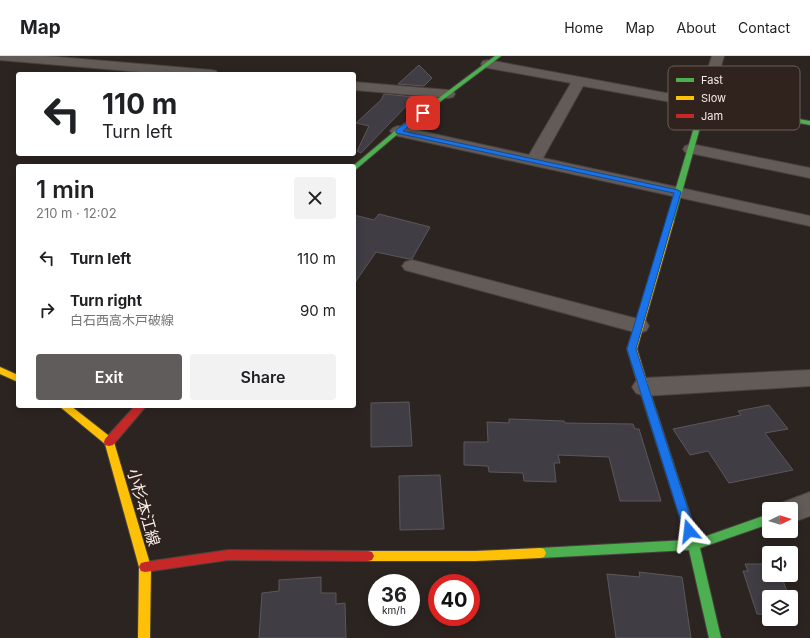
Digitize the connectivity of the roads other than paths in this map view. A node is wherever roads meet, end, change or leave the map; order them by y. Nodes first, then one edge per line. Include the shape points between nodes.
1 (0, 56) edge
2 (718, 56) edge
3 (493, 60) edge
4 (715, 66) edge
5 (188, 72) edge
6 (579, 81) junction
7 (356, 86) edge
8 (448, 94) junction
9 (668, 97) edge
10 (800, 121) edge
11 (810, 123) edge
12 (696, 130) edge
13 (398, 131) junction
14 (691, 149) junction
15 (533, 161) junction
16 (356, 167) edge
17 (810, 173) edge
18 (678, 192) junction
19 (810, 221) edge
20 (412, 266) dead end
21 (638, 326) junction
22 (0, 370) edge
23 (16, 378) edge
24 (810, 378) edge
25 (644, 387) junction
26 (66, 408) edge
27 (139, 408) edge
28 (109, 442) junction
29 (810, 504) edge
30 (798, 508) edge
31 (762, 521) edge
32 (694, 545) junction
33 (145, 567) junction
34 (144, 638) edge
35 (715, 638) edge

1 - 5 street
2 - 4 street
3 - 6 street
3 - 8 street
6 - 9 street
6 - 15 street
7 - 8 street
8 - 13 street
10 - 11 street
12 - 14 street
13 - 15 street
13 - 16 street
14 - 17 street
14 - 18 street
15 - 18 street
18 - 19 street
18 - 21 street
20 - 21 street
21 - 25 street via 632,349
22 - 23 street
24 - 25 street
25 - 32 street
26 - 28 street
27 - 28 street
28 - 33 street, 小杉本江線
29 - 30 street
31 - 32 street
32 - 33 street via 475,556 228,555
32 - 35 street
33 - 34 street, 小杉本江線

